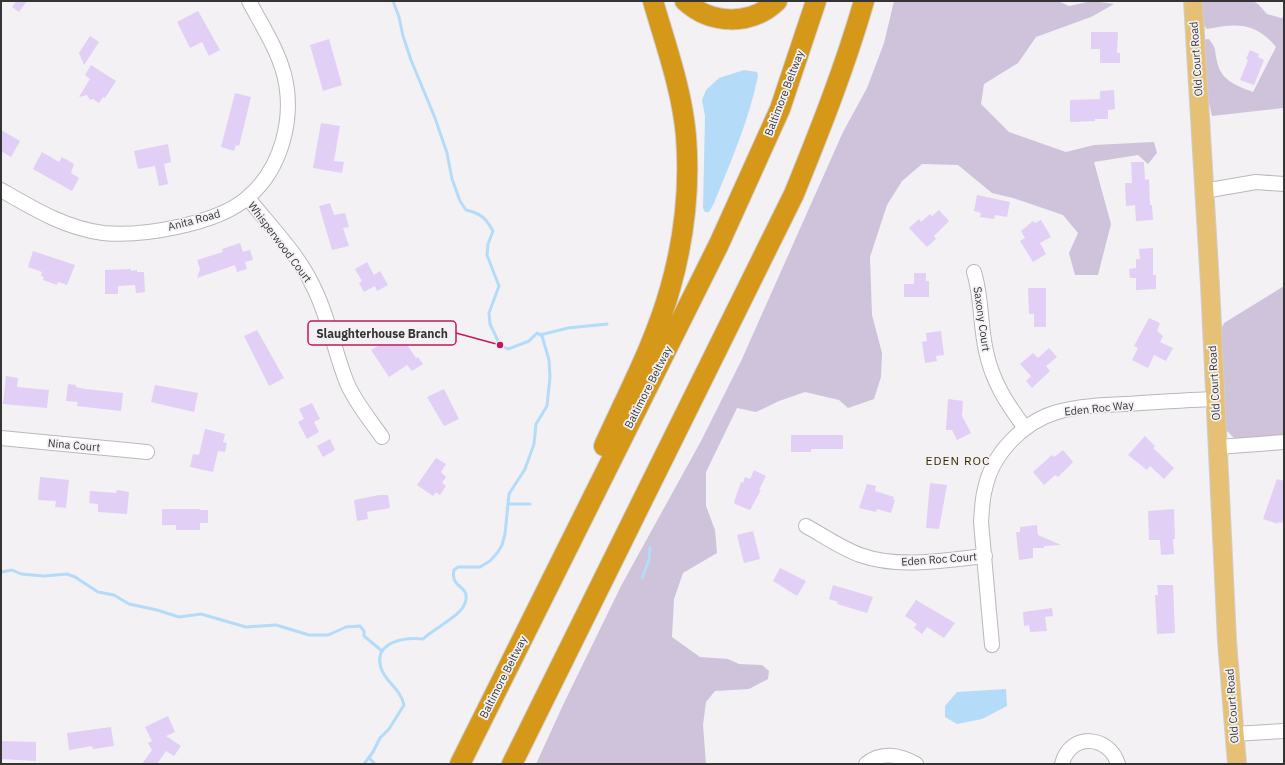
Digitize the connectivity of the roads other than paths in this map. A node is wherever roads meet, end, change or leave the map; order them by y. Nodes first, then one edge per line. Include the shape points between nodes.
1 (248, 1) edge
2 (653, 1) edge
3 (685, 1) edge
4 (777, 1) edge
5 (816, 1) edge
6 (864, 1) edge
7 (1193, 1) edge
8 (1284, 184) edge
9 (1, 190) edge
10 (1204, 191) junction
11 (248, 198) junction
12 (974, 272) dead end
13 (1215, 399) junction
14 (1025, 428) junction
15 (382, 437) dead end
16 (1, 438) edge
17 (1284, 442) edge
18 (1218, 446) junction
19 (147, 452) dead end
20 (806, 526) dead end
21 (985, 556) junction
22 (992, 645) dead end
23 (508, 666) junction
24 (1284, 731) edge
25 (1233, 734) junction
26 (460, 764) edge
27 (512, 764) edge
28 (866, 764) edge
29 (916, 764) edge
30 (1062, 764) edge
31 (1118, 764) edge
32 (1237, 764) edge

1 - 11 street, Anita Road via 275,51 284,74 288,110 287,127 274,165
2 - 23 highway via 678,87 686,135 687,189 681,246 660,318
3 - 4 highway via 691,7 719,19 736,20 758,14
5 - 23 highway, Baltimore Beltway via 780,109 720,244
6 - 27 highway via 824,123 794,194
7 - 10 main road, Old Court Road
8 - 10 street via 1256,182
9 - 11 street, Anita Road via 42,214 79,228 127,234 182,226 213,218
10 - 13 main road, Old Court Road
11 - 15 street, Whisperwood Court via 313,284 348,386
12 - 14 street, Saxony Court via 979,289 990,369 1007,404
13 - 14 street, Eden Roc Way via 1074,408 1043,417
13 - 18 main road, Old Court Road
14 - 21 street, Eden Roc Way via 998,457 985,488 981,522
16 - 19 street, Nina Court
17 - 18 street
18 - 25 main road, Old Court Road
20 - 21 street, Eden Roc Court via 843,547 878,560 898,563
21 - 22 street, Eden Roc Way
23 - 26 highway, Baltimore Beltway
24 - 25 street
25 - 32 main road, Old Court Road
28 - 29 street via 880,756 893,755 904,757
30 - 31 street via 1065,755 1075,744 1093,741 1111,750

